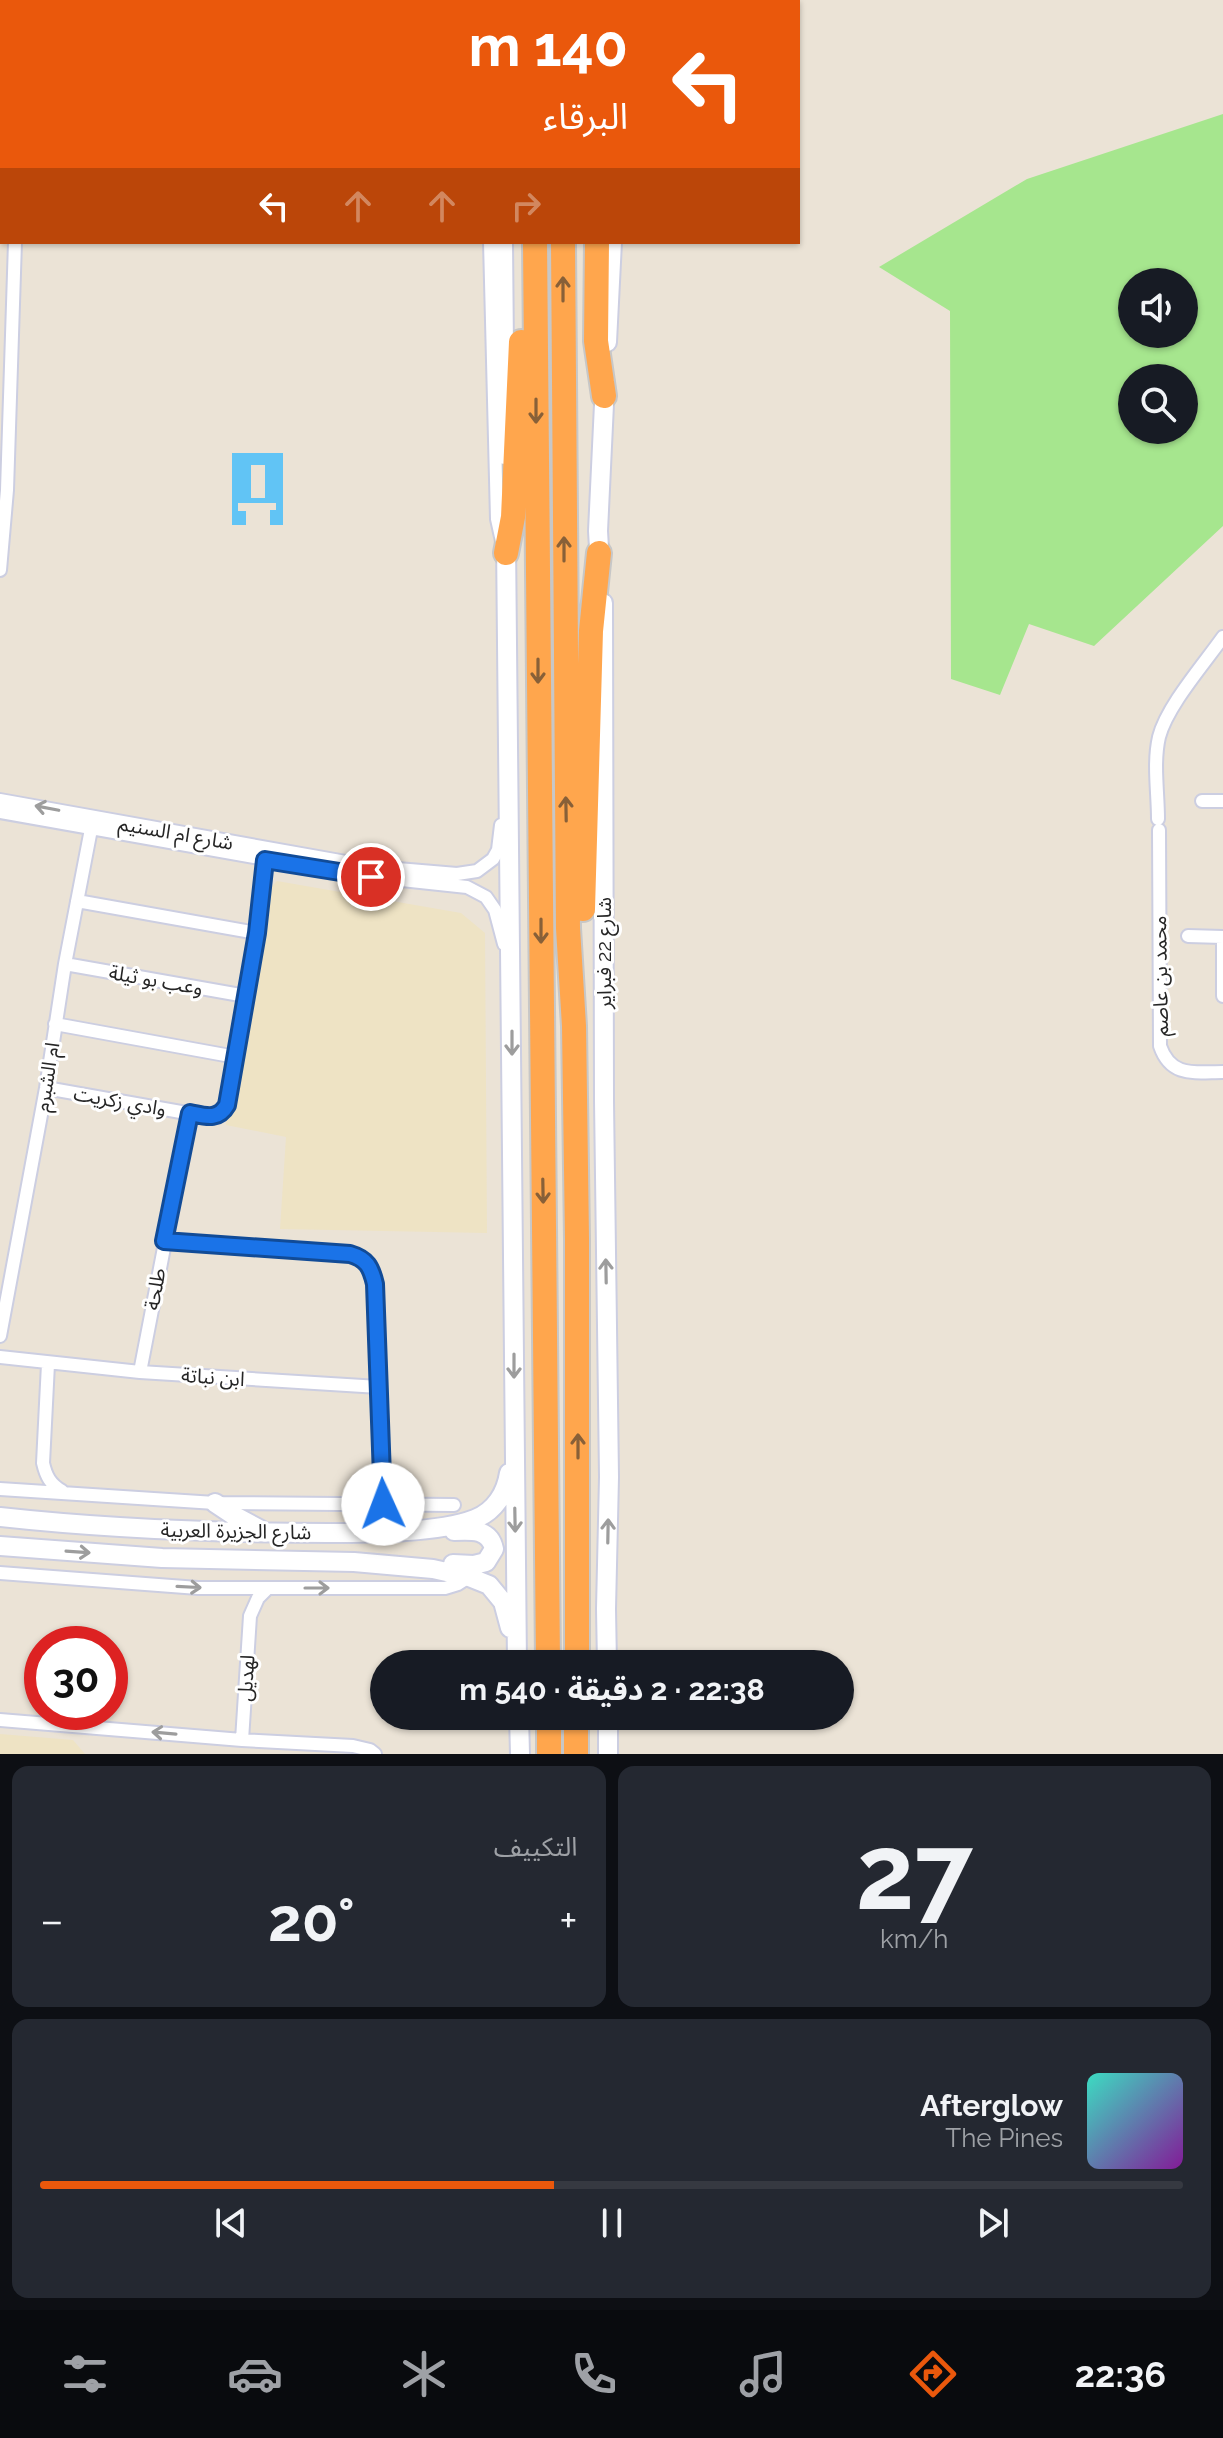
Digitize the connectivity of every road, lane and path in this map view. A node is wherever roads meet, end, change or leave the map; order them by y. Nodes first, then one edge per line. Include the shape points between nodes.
1 (15, 244) edge
2 (490, 244) edge
3 (503, 244) edge
4 (563, 244) edge
5 (597, 244) edge
6 (612, 244) edge
7 (535, 246) edge
8 (0, 256) edge
9 (15, 258) junction
10 (604, 396) junction
11 (506, 553) junction
12 (599, 553) junction
13 (0, 570) edge
14 (1223, 637) edge
15 (509, 766) junction
16 (0, 800) edge
17 (1202, 801) dead end
18 (1223, 801) edge
19 (0, 812) edge
20 (92, 823) junction
21 (265, 860) junction
22 (77, 901) junction
23 (257, 933) junction
24 (1188, 936) dead end
25 (1223, 937) edge
26 (65, 964) junction
27 (512, 965) junction
28 (246, 996) junction
29 (1223, 996) edge
30 (572, 999) junction
31 (55, 1024) junction
32 (236, 1057) junction
33 (1223, 1072) edge
34 (46, 1088) junction
35 (190, 1113) junction
36 (164, 1241) junction
37 (0, 1336) edge
38 (0, 1357) edge
39 (48, 1364) junction
40 (140, 1372) junction
41 (379, 1387) junction
42 (514, 1442) junction
43 (43, 1463) junction
44 (0, 1489) edge
45 (17, 1490) junction
46 (65, 1493) junction
47 (215, 1503) junction
48 (383, 1504) junction
49 (454, 1505) dead end
50 (0, 1517) edge
51 (268, 1533) junction
52 (370, 1533) junction
53 (4, 1548) edge
54 (354, 1562) junction
55 (0, 1573) edge
56 (469, 1577) junction
57 (239, 1588) junction
58 (268, 1588) junction
59 (250, 1616) junction
60 (515, 1650) edge
61 (517, 1650) edge
62 (548, 1650) edge
63 (577, 1650) edge
64 (607, 1650) edge
65 (0, 1720) edge
66 (519, 1730) edge
67 (549, 1730) edge
68 (576, 1730) edge
69 (608, 1730) edge
70 (242, 1740) junction
71 (375, 1754) edge
72 (520, 1754) edge
73 (549, 1754) edge
74 (576, 1754) edge
75 (608, 1754) edge

1 - 9 street
2 - 11 street via 497,519
3 - 11 main road
30 -> 4 highway, شارع 22 فبراير
5 - 10 highway via 596,341
6 - 10 main road, شارع 22 فبراير
7 - 11 highway via 524,308 513,527
7 -> 62 highway
8 - 9 street
9 - 13 street
10 - 12 main road, شارع 22 فبراير
11 - 15 main road
12 - 30 highway via 591,631 582,921
64 -> 12 main road, شارع 22 فبراير via 604,640
14 - 33 street, محمد بن عاصم via 1170,712 1157,755 1160,1046 1178,1070
15 - 20 street, شارع ام السنيم via 498,850 485,867 467,874 374,867
15 - 27 main road
20 -> 16 street, شارع ام السنيم
17 - 18 street
19 - 20 street, شارع ام السنيم
20 - 21 street, شارع ام السنيم
20 - 22 street, ام الشبرم
21 - 23 street, وادي زكريت
21 - 27 street, شارع ام السنيم via 473,889 495,910
22 - 23 street
22 - 26 street, ام الشبرم
23 - 28 street, وادي زكريت
24 - 25 street
25 - 29 street
26 - 28 street, وعب بو ثيلة
26 - 31 street, ام الشبرم
27 -> 42 main road
28 - 32 street, وادي زكريت
63 -> 30 highway, شارع 22 فبراير
31 - 32 street
31 - 34 street, ام الشبرم
32 - 35 street, وادي زكريت via 225,1109 214,1116
34 - 35 street, وادي زكريت
34 - 37 street, ام الشبرم
35 - 36 street, طلحة
36 - 40 street, طلحة
36 - 41 street via 364,1258 375,1284
38 - 39 street, ابن نباتة
39 - 40 street, ابن نباتة
39 - 43 street
40 - 41 street, ابن نباتة
41 - 48 street
42 - 52 main road, شارع الجزيرة العربية via 507,1483 486,1513 441,1527
42 -> 61 main road
43 - 45 street via 39,1475
43 - 46 street via 53,1486
44 - 45 street, شارع الجزيرة العربية
45 - 46 street, شارع الجزيرة العربية
46 - 47 street, شارع الجزيرة العربية
47 - 48 street, شارع الجزيرة العربية
47 - 51 main road
48 - 49 street, شارع الجزيرة العربية
50 - 51 main road, شارع الجزيرة العربية
51 - 52 main road, شارع الجزيرة العربية
52 - 54 main road via 478,1532 488,1535 494,1549 486,1562 474,1565
53 -> 54 main road, شارع الجزيرة العربية
54 - 56 main road, شارع الجزيرة العربية
55 -> 57 street
58 -> 56 street via 445,1588
56 - 60 main road, شارع الجزيرة العربية via 489,1585 503,1602
57 - 58 street
57 - 59 street, لهديل
58 - 59 street, لهديل
59 - 70 street, لهديل
70 -> 65 street
66 - 72 main road
67 - 73 highway
68 - 74 highway
69 - 75 main road
70 - 71 street via 353,1746

